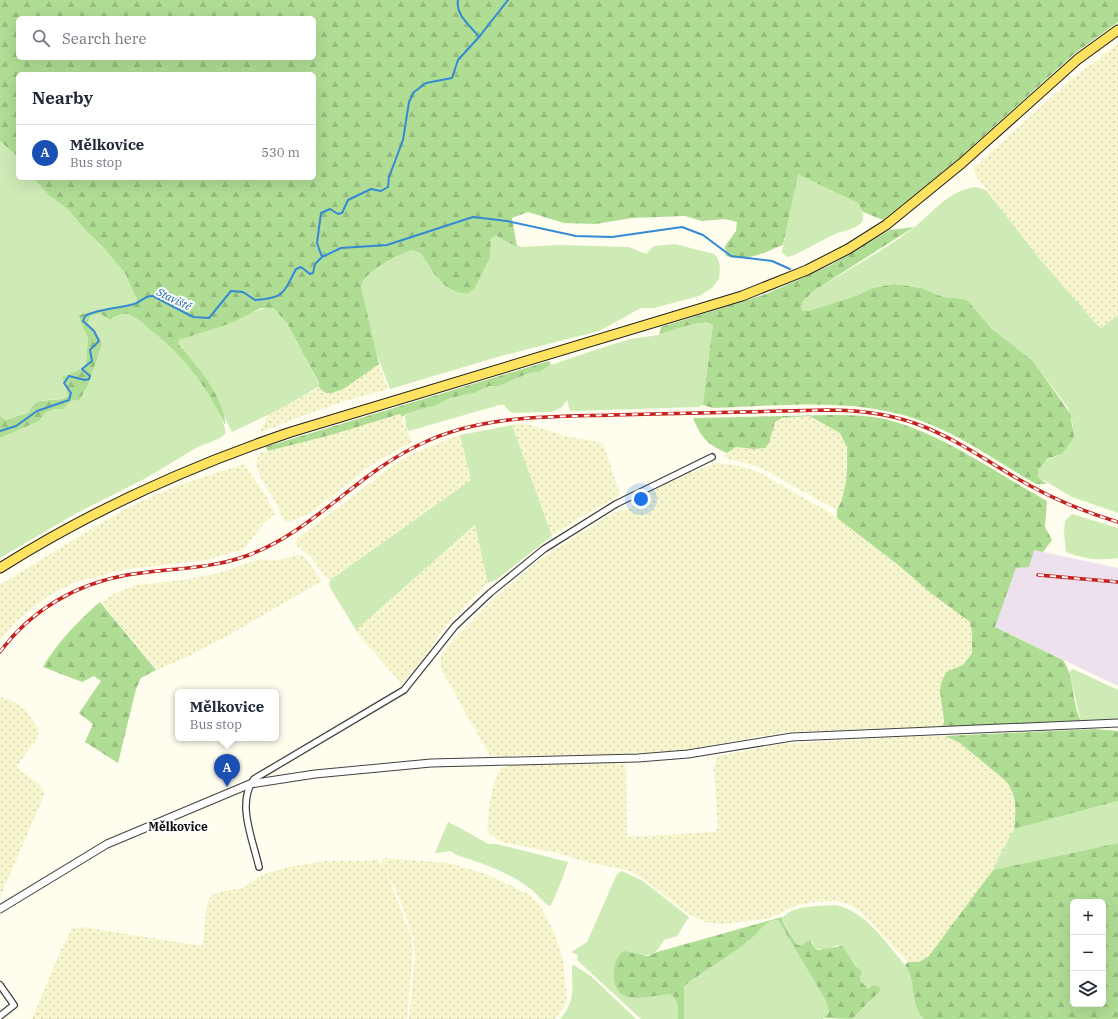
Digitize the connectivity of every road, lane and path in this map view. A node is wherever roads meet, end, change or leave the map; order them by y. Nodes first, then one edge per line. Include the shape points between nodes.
1 (1118, 30) edge
2 (712, 457) dead end
3 (0, 568) edge
4 (1118, 723) edge
5 (250, 784) junction
6 (259, 867) dead end
7 (0, 909) edge
8 (0, 985) edge
9 (0, 1016) edge

1 - 3 main road via 1078,59 905,211 867,237 807,270 727,301 232,452 134,493 73,524
2 - 5 street via 616,504 544,549 490,593 455,626 404,690 254,778
4 - 5 street via 792,737 688,754 638,758 430,763 315,774
5 - 6 street via 245,807
5 - 7 street via 107,844
8 - 9 street via 14,1005

